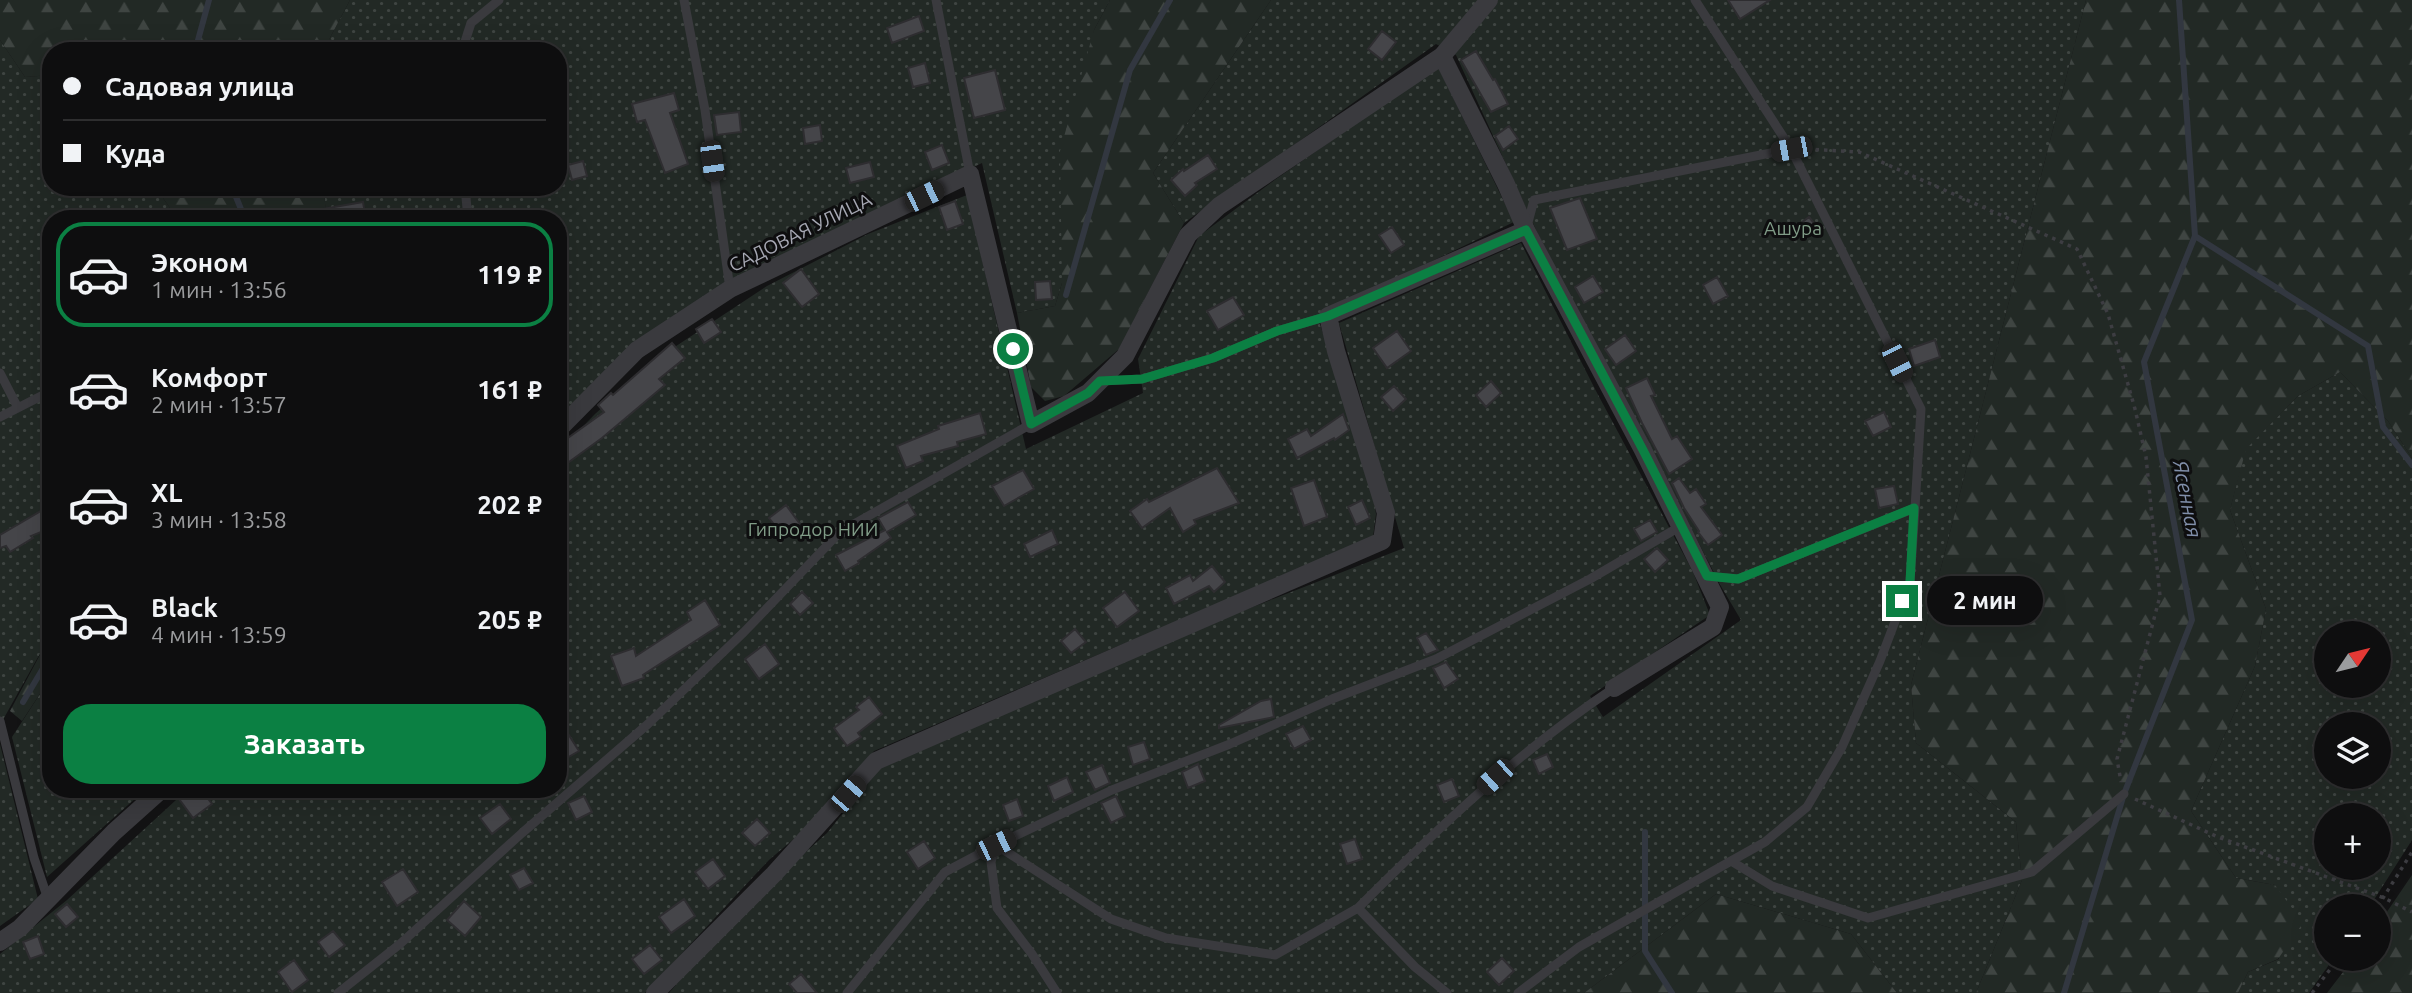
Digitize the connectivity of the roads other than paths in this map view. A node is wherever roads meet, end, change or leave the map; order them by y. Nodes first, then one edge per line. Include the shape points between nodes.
1 (499, 0) edge
2 (684, 0) edge
3 (936, 0) edge
4 (1489, 0) edge
5 (1695, 0) edge
6 (466, 42) edge
7 (1442, 56) junction
8 (1791, 149) junction
9 (970, 174) junction
10 (1526, 230) junction
11 (730, 289) junction
12 (1328, 316) junction
13 (0, 373) edge
14 (1100, 381) junction
15 (42, 395) edge
16 (17, 406) junction
17 (0, 417) edge
18 (567, 421) edge
19 (1031, 424) junction
20 (1914, 508) junction
21 (1681, 526) junction
22 (1707, 576) junction
23 (1614, 688) joint
24 (0, 721) edge
25 (567, 794) edge
26 (2124, 794) road end
27 (152, 798) edge
28 (562, 798) edge
29 (996, 845) junction
30 (1731, 861) junction
31 (48, 900) junction
32 (1358, 908) junction
33 (0, 942) edge
34 (338, 993) edge
35 (655, 993) edge
36 (847, 993) edge
37 (1057, 993) edge
38 (1447, 993) edge
39 (1518, 993) edge

1 - 6 lane via 471,23
2 - 11 lane
3 - 9 lane
4 - 7 street
5 - 8 lane
7 - 10 street
7 - 14 street via 1219,205 1188,235 1125,356
8 - 10 lane via 1534,200
8 - 20 lane via 1921,409
9 - 11 street, САДОВАЯ УЛИЦА
9 - 19 street
10 - 12 street
10 - 21 street
11 - 18 street, САДОВАЯ УЛИЦА via 637,350
12 - 14 lane via 1142,379
12 - 35 street via 1386,513 1382,541 876,761 774,874
13 - 16 lane
14 - 19 street via 1088,393
15 - 16 lane
16 - 17 lane
19 - 25 lane via 840,532 744,632
20 - 22 lane via 1738,579
20 - 30 lane via 1910,582 1842,747 1807,807 1765,842
21 - 22 street
21 - 29 lane via 1436,659 1112,790
22 - 23 street via 1720,607 1713,627
23 - 32 lane via 1495,777
24 - 31 lane
26 - 30 lane via 2032,872 1868,918 1772,886
27 - 31 street
28 - 34 lane via 400,944
29 - 32 lane via 1111,919 1166,938 1275,955
29 - 36 lane via 945,872
29 - 37 lane via 991,862 997,908
30 - 39 lane via 1579,947
31 - 33 street
32 - 38 lane

